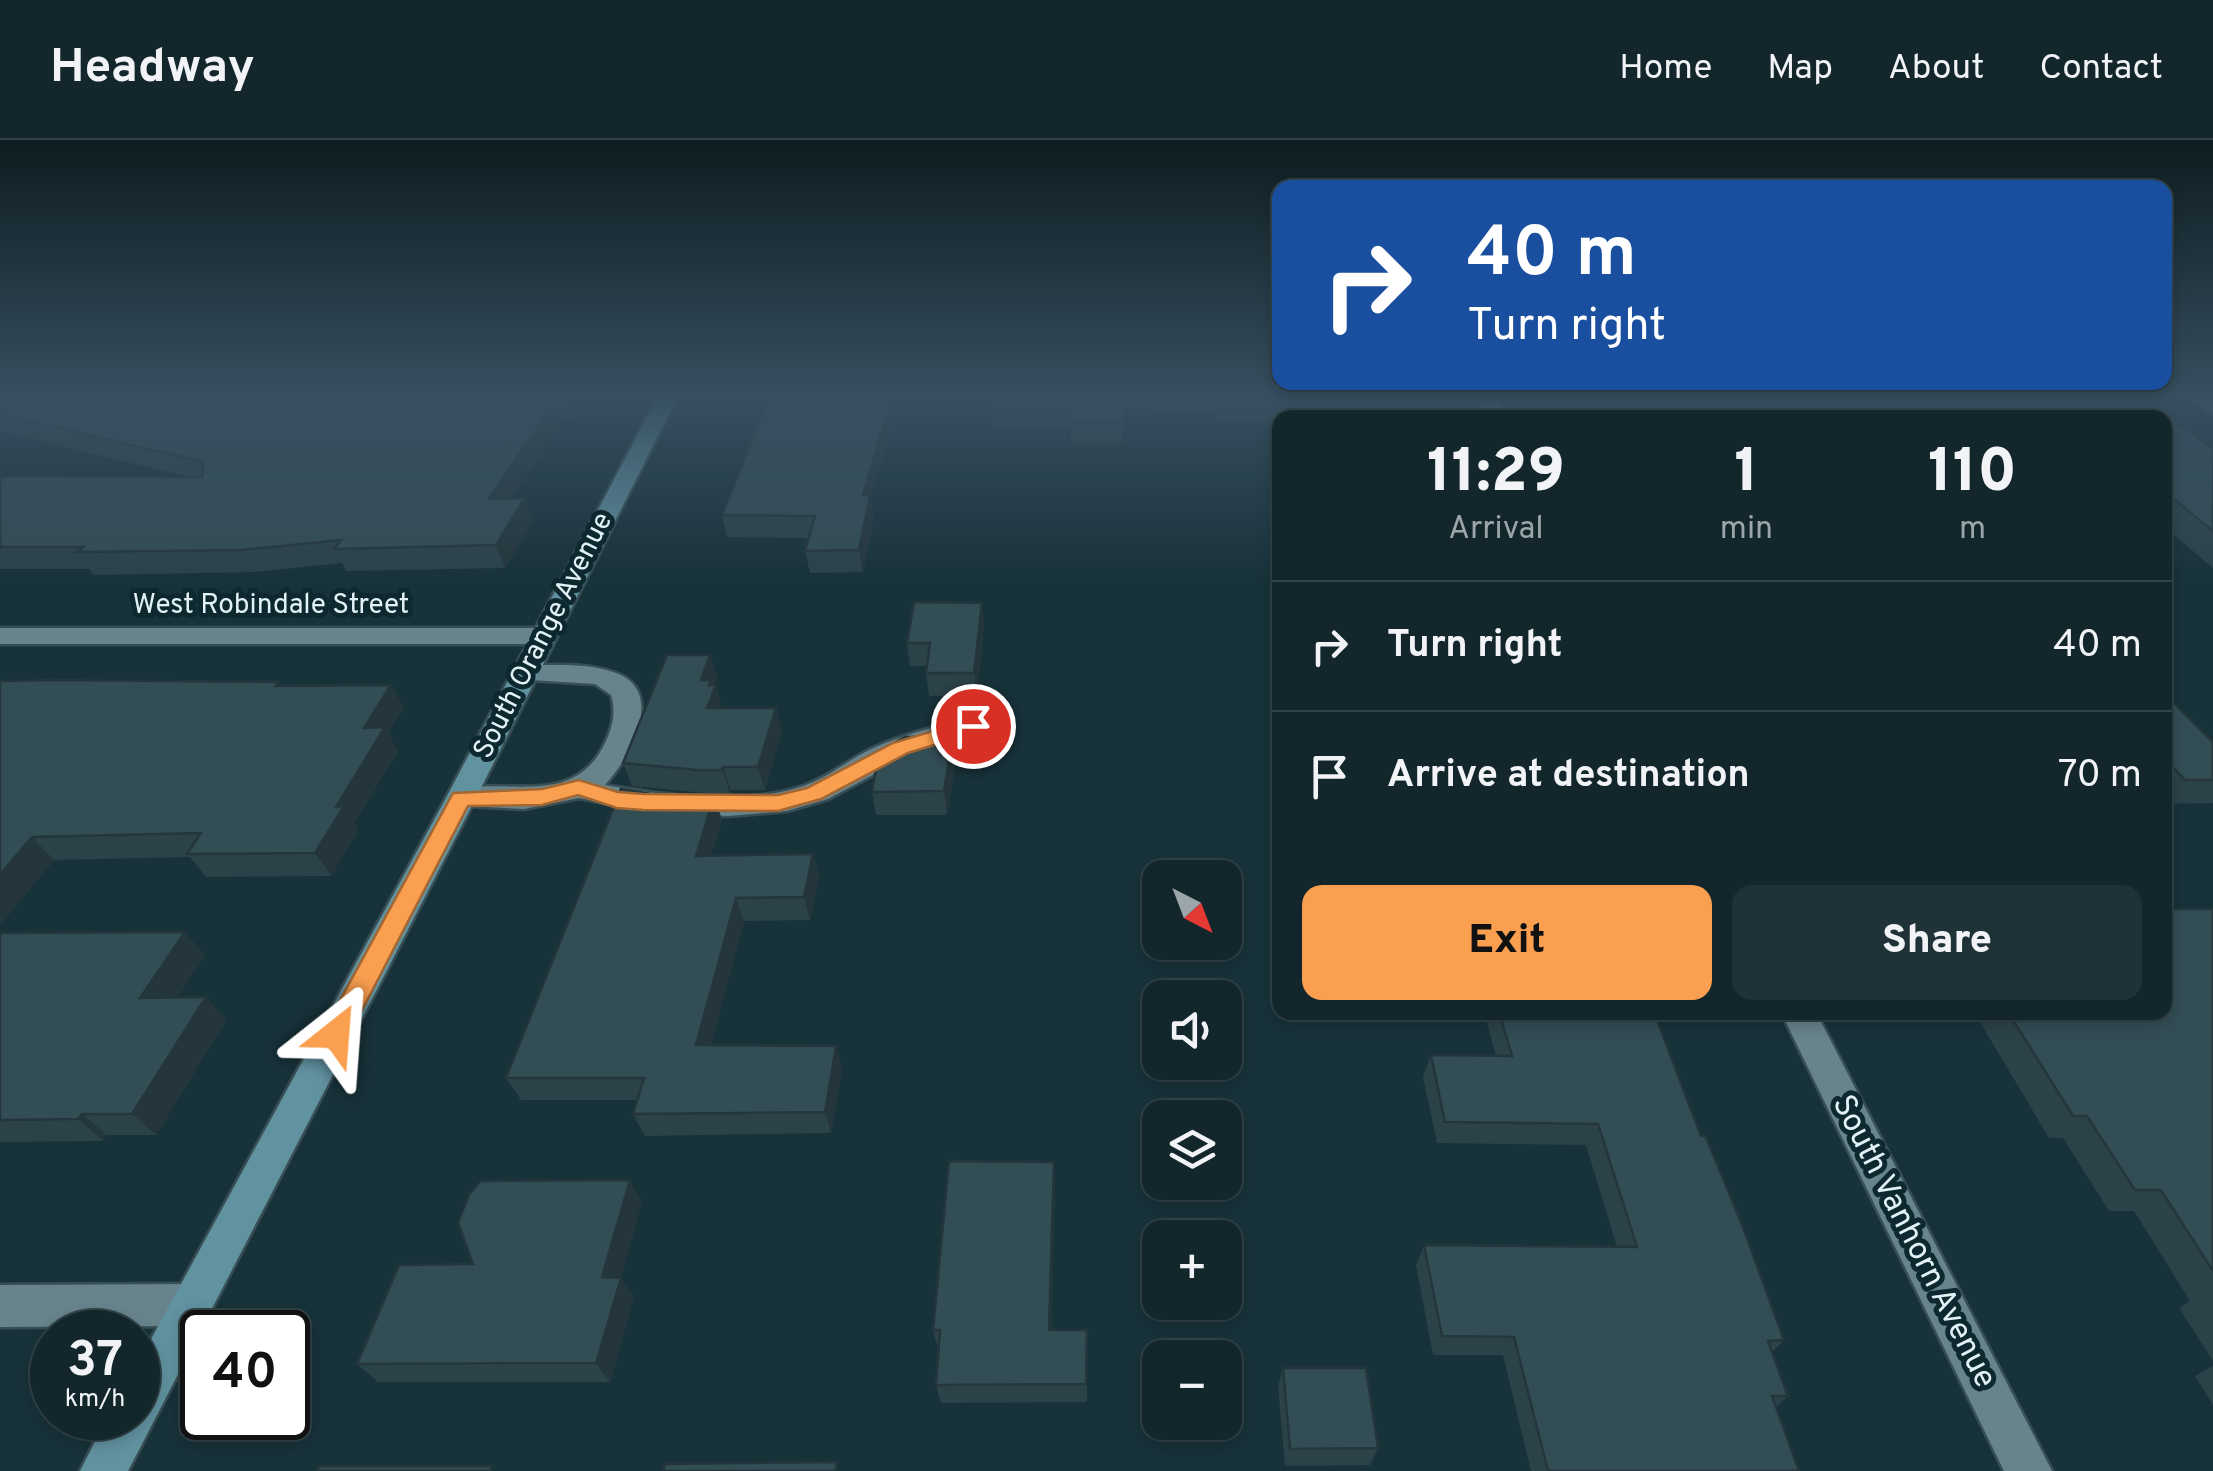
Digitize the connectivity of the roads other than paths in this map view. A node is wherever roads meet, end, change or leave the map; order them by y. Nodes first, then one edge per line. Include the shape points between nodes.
1 (635, 458) edge
2 (0, 636) edge
3 (542, 636) junction
4 (523, 674) junction
5 (973, 726) dead end
6 (579, 788) junction
7 (461, 798) junction
8 (1802, 1020) edge
9 (192, 1304) junction
10 (0, 1306) edge
11 (160, 1364) edge
12 (120, 1440) edge
13 (104, 1471) edge
14 (2029, 1471) edge

1 - 3 street, South Orange Avenue
2 - 3 street, West Robindale Street
3 - 4 street, South Orange Avenue
4 - 6 street via 599,677 627,696 613,758
4 - 7 street, South Orange Avenue
5 - 6 street via 900,748 814,794 778,803 643,802
6 - 7 street via 542,797
7 - 9 street, South Orange Avenue
8 - 14 street, South Vanhorn Avenue
9 - 10 street
9 - 11 street, South Orange Avenue
12 - 13 street

